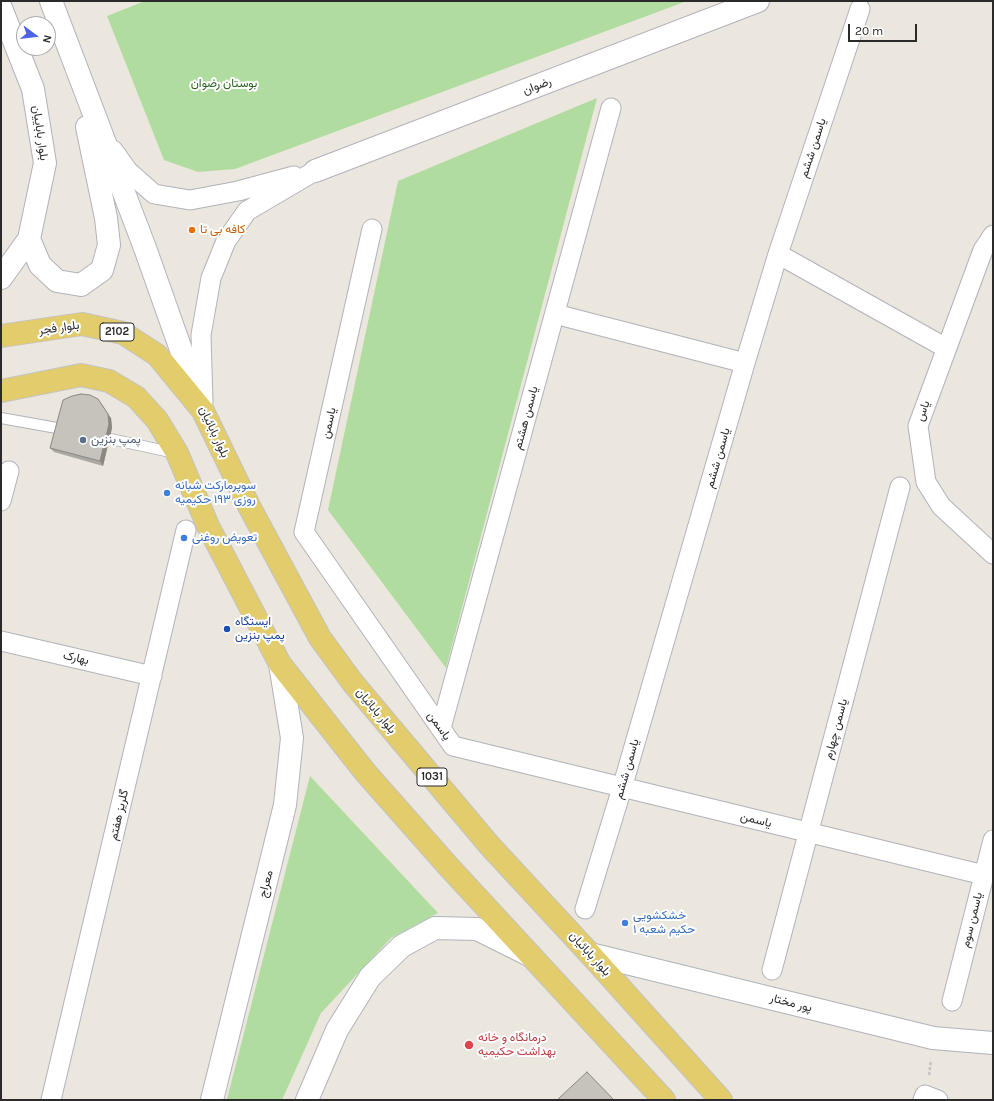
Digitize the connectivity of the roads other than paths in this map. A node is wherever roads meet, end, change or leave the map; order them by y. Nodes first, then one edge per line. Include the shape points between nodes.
1 (51, 1) edge
2 (758, 1) edge
3 (1, 8) edge
4 (860, 9) dead end
5 (72, 56) junction
6 (611, 108) dead end
7 (100, 132) junction
8 (315, 171) junction
9 (993, 225) edge
10 (372, 229) dead end
11 (993, 235) edge
12 (29, 239) junction
13 (982, 250) junction
14 (778, 254) junction
15 (1, 278) edge
16 (554, 314) junction
17 (1, 336) edge
18 (946, 348) junction
19 (745, 363) junction
20 (1, 391) edge
21 (203, 411) junction
22 (1, 418) edge
23 (177, 453) junction
24 (9, 471) dead end
25 (900, 487) dead end
26 (1, 501) edge
27 (186, 530) dead end
28 (993, 554) edge
29 (1, 640) edge
30 (280, 664) junction
31 (152, 676) junction
32 (441, 728) junction
33 (622, 788) junction
34 (809, 833) junction
35 (993, 840) edge
36 (984, 875) junction
37 (584, 909) dead end
38 (590, 954) junction
39 (533, 957) junction
40 (772, 970) dead end
41 (952, 1001) dead end
42 (993, 1043) edge
43 (51, 1100) edge
44 (212, 1100) edge
45 (307, 1100) edge
46 (664, 1100) edge
47 (722, 1100) edge

1 - 5 main road
2 - 8 main road, رضوان
3 - 12 main road, بلوار باباییان via 34,90 45,163
4 - 14 street, یاسمن ششم
5 - 7 main road
5 - 12 main road via 106,218 109,246 102,270 81,285 57,281 40,265
6 - 16 street, یاسمن هشتم
7 - 8 street via 128,171 154,194 190,200 238,191
7 - 21 main road, بلوار بابائیان / 1031 via 145,248
8 - 21 street via 247,211 226,241 211,278 201,335
9 - 13 street, یاس
10 - 32 street, یاسمن via 304,532
11 - 13 street, یاس
12 - 15 main road, بلوار باباییان
13 - 18 street, یاس
14 - 18 street
14 - 19 street, یاسمن ششم
16 - 19 street
16 - 32 street, یاسمن هشتم
17 - 21 main road, بلوار فجر / 2102 via 82,324 123,333 157,355
18 - 28 street, یاس via 918,426 926,482 941,506
19 - 33 street, یاسمن ششم
20 - 23 main road via 81,375 109,381 136,397 157,420
21 - 38 main road, بلوار بابائیان / 1031 via 250,508 320,638 353,683 490,846
22 - 23 lane
23 - 30 main road via 208,526
24 - 26 street
25 - 34 street, یاسمن چهارم
27 - 31 street, گلریز هفتم
29 - 31 street, بهارک
30 - 39 main road via 365,772
30 - 44 main road, معراج via 292,738 285,805
31 - 43 street, گلریز هفتم
32 - 33 street, یاسمن via 453,746
33 - 34 street, یاسمن
33 - 37 street, یاسمن ششم
34 - 36 street, یاسمن
34 - 40 street, یاسمن چهارم
35 - 36 street, یاسمن سوم
36 - 41 street, یاسمن سوم
38 - 42 main road, پور مختار via 933,1038
38 - 47 main road, بلوار بابائیان / 1031
39 - 45 main road via 477,929 435,928 402,946 370,977 337,1030
39 - 46 main road

